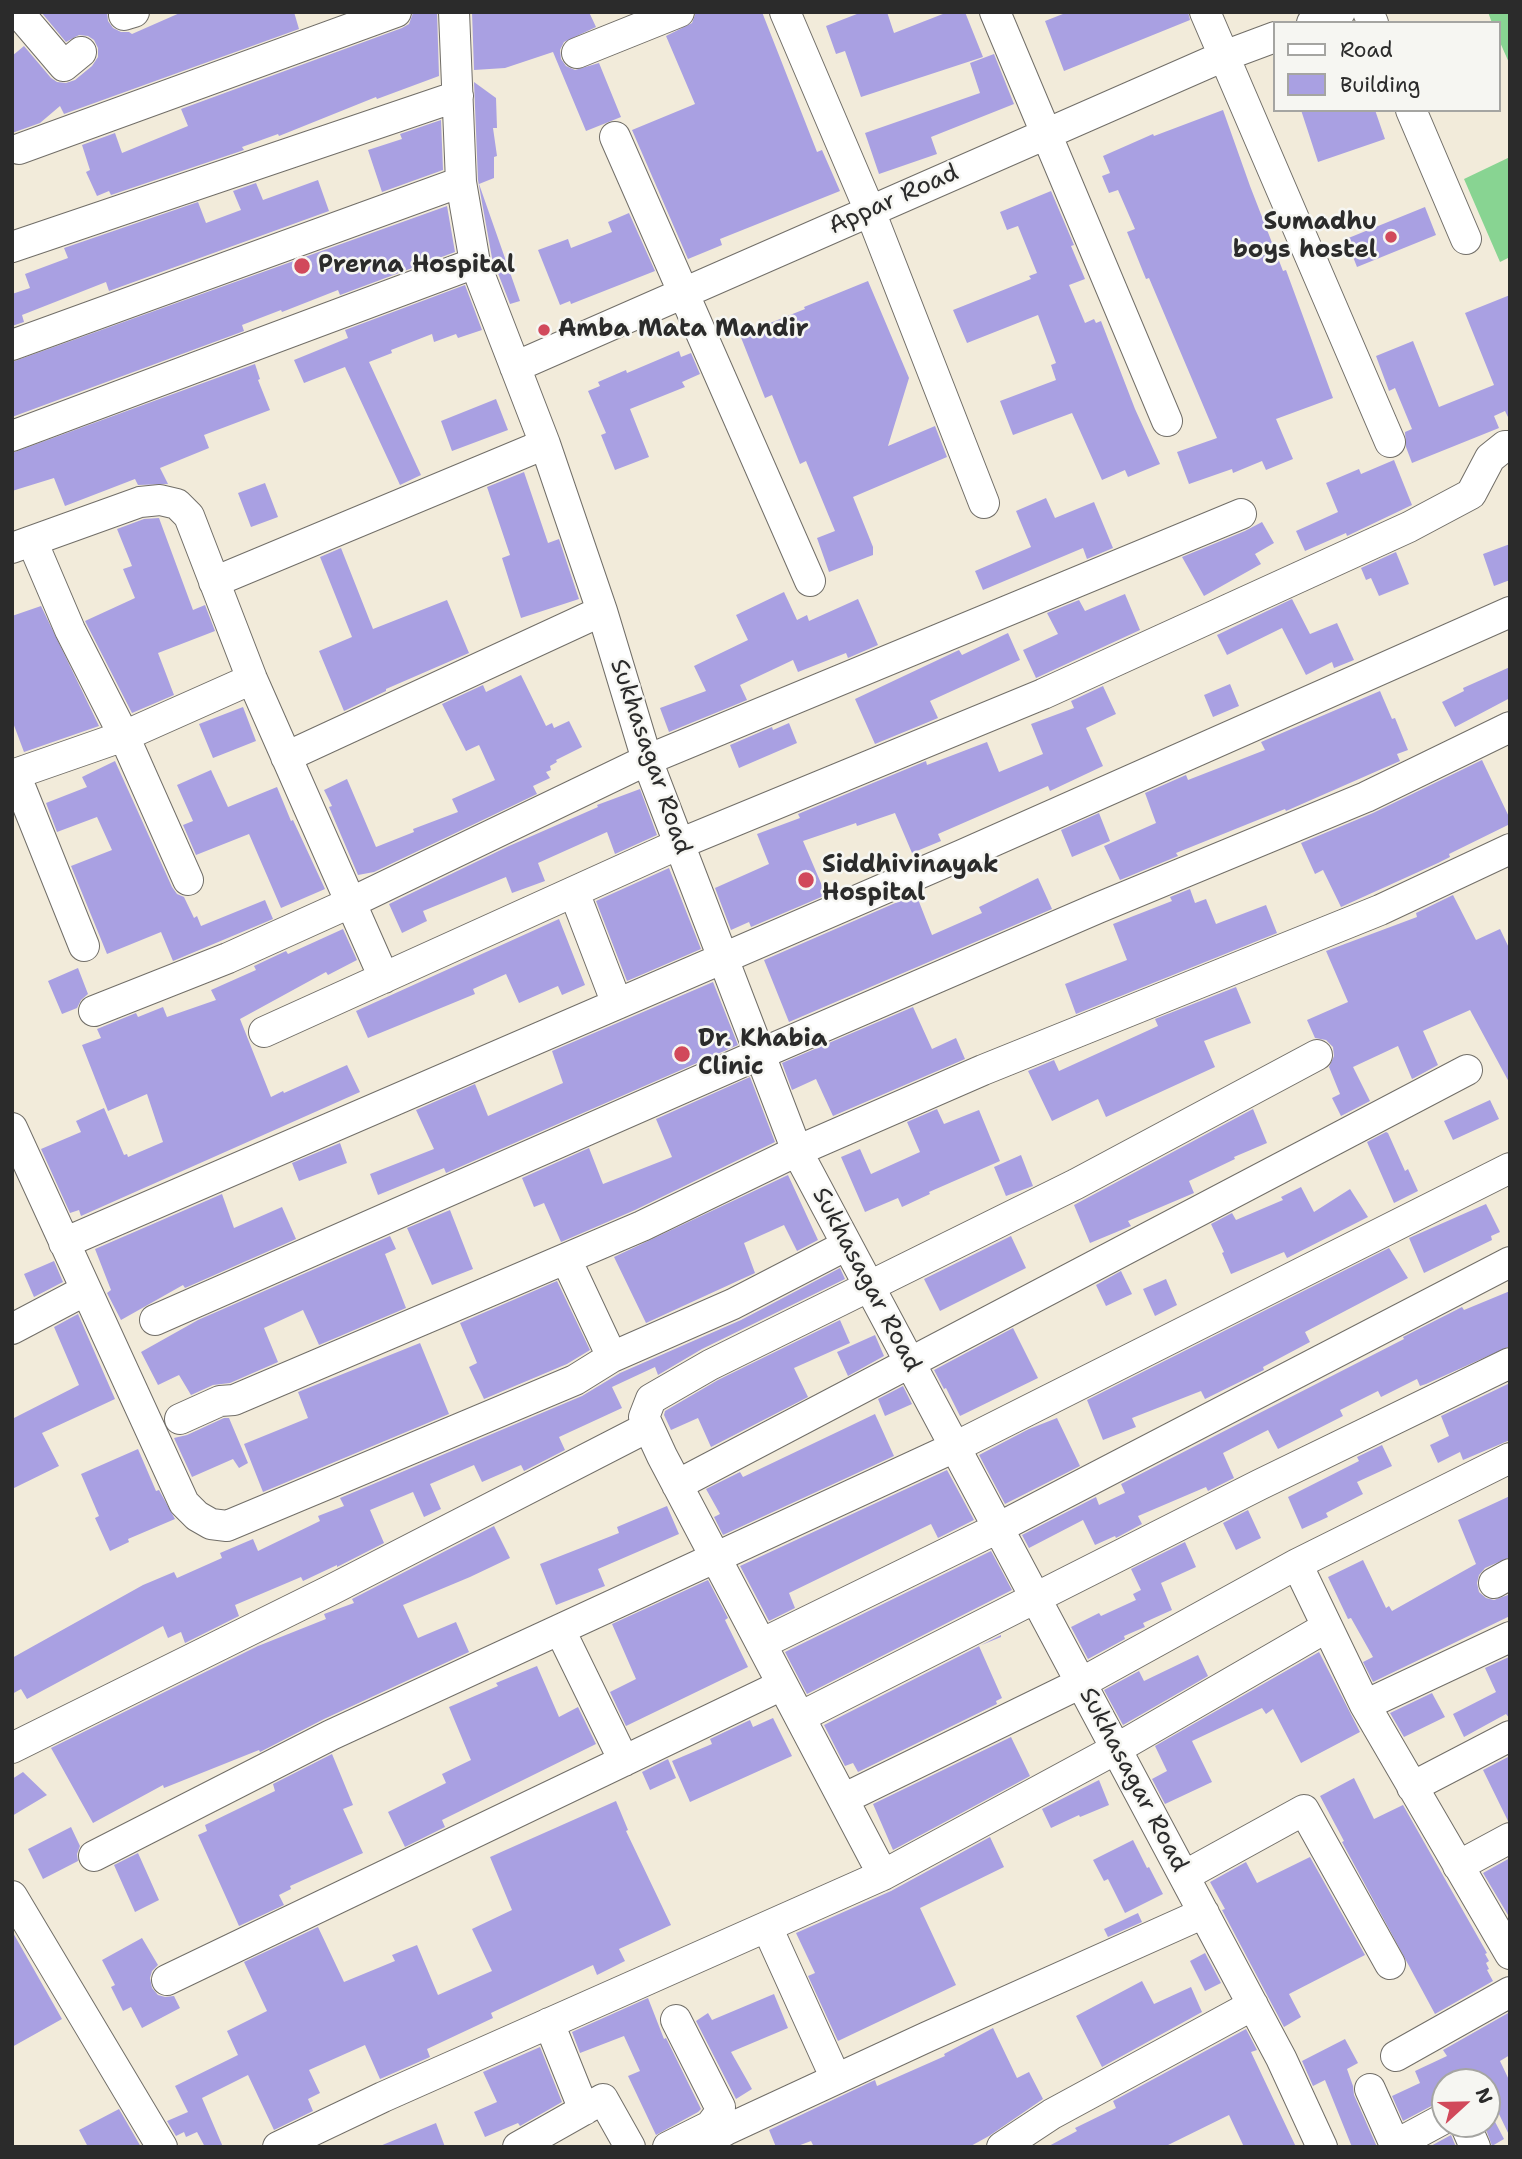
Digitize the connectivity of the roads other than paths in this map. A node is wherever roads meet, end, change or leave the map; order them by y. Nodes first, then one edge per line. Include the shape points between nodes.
1 (18, 12) edge
2 (396, 12) edge
3 (454, 12) edge
4 (679, 12) edge
5 (785, 12) edge
6 (995, 12) edge
7 (1205, 12) edge
8 (1340, 12) edge
9 (1317, 21) edge
10 (1274, 37) edge
11 (81, 52) dead end
12 (577, 53) dead end
13 (1224, 57) junction
14 (458, 96) junction
15 (1412, 112) edge
16 (1046, 134) junction
17 (615, 137) dead end
18 (19, 149) dead end
19 (461, 182) junction
20 (870, 211) junction
21 (1466, 239) dead end
22 (12, 247) edge
23 (475, 263) junction
24 (685, 292) junction
25 (12, 345) edge
26 (515, 368) junction
27 (1167, 421) dead end
28 (12, 436) edge
29 (1390, 442) dead end
30 (545, 444) junction
31 (1510, 446) edge
32 (985, 503) dead end
33 (1241, 514) dead end
34 (22, 544) edge
35 (214, 582) junction
36 (810, 582) dead end
37 (602, 611) junction
38 (1510, 612) edge
39 (252, 679) junction
40 (1510, 727) edge
41 (124, 736) junction
42 (286, 757) junction
43 (647, 760) junction
44 (14, 775) edge
45 (679, 844) junction
46 (1510, 849) edge
47 (188, 880) dead end
48 (574, 892) junction
49 (352, 902) junction
50 (84, 946) dead end
51 (723, 958) junction
52 (384, 978) junction
53 (617, 1004) junction
54 (94, 1011) dead end
55 (264, 1032) dead end
56 (760, 1054) junction
57 (1317, 1055) dead end
58 (1467, 1069) dead end
59 (12, 1128) edge
60 (797, 1151) junction
61 (1510, 1168) edge
62 (64, 1242) junction
63 (847, 1245) junction
64 (566, 1259) junction
65 (1510, 1262) edge
66 (869, 1286) junction
67 (86, 1290) junction
68 (155, 1320) dead end
69 (12, 1329) edge
70 (612, 1357) junction
71 (909, 1363) junction
72 (1510, 1363) edge
73 (180, 1419) dead end
74 (649, 1427) junction
75 (955, 1447) junction
76 (1510, 1458) edge
77 (677, 1485) junction
78 (999, 1528) junction
79 (716, 1558) junction
80 (1297, 1564) junction
81 (1035, 1597) junction
82 (1327, 1627) junction
83 (559, 1630) junction
84 (1510, 1637) edge
85 (761, 1644) junction
86 (1081, 1683) junction
87 (782, 1685) junction
88 (1364, 1705) junction
89 (800, 1717) junction
90 (1510, 1737) edge
91 (12, 1748) edge
92 (1116, 1749) junction
93 (624, 1761) junction
94 (1412, 1787) junction
95 (843, 1799) junction
96 (1510, 1838) edge
97 (94, 1856) dead end
98 (1458, 1866) junction
99 (883, 1875) junction
100 (1184, 1875) junction
101 (12, 1896) edge
102 (1204, 1913) junction
103 (767, 1927) junction
104 (1510, 1954) edge
105 (1390, 1964) dead end
106 (167, 1980) dead end
107 (1510, 1992) edge
108 (1253, 2005) junction
109 (676, 2020) dead end
110 (549, 2023) junction
111 (1396, 2056) dead end
112 (836, 2079) junction
113 (1370, 2089) dead end
114 (584, 2110) junction
115 (1431, 2126) edge
116 (1319, 2146) edge
117 (1396, 2146) edge
118 (162, 2147) edge
119 (278, 2147) edge
120 (518, 2147) edge
121 (630, 2147) edge
122 (668, 2147) edge
123 (696, 2147) edge
124 (1002, 2147) edge

1 - 11 street via 64,66
2 - 18 street
3 - 14 street, Sukhasagar Road
4 - 12 street
5 - 20 street
6 - 16 street
7 - 13 street
8 - 9 street
10 - 13 street, Appar Road
13 - 16 street, Appar Road
13 - 29 street
14 - 19 street, Sukhasagar Road
14 - 22 street
15 - 21 street
16 - 20 street, Appar Road
16 - 27 street
17 - 24 street
19 - 23 street, Sukhasagar Road
19 - 25 street
20 - 24 street, Appar Road
20 - 32 street
23 - 26 street, Sukhasagar Road
23 - 28 street
24 - 26 street, Appar Road
24 - 36 street
26 - 30 street, Sukhasagar Road
30 - 35 street
30 - 37 street, Sukhasagar Road
31 - 45 street via 1490,458 1471,495 1409,527 1043,694
33 - 43 street
34 - 35 street via 140,502 160,500 177,504 189,516
34 - 41 street
35 - 39 street
37 - 42 street
37 - 43 street, Sukhasagar Road
38 - 51 street
39 - 41 street
39 - 42 street
40 - 56 street via 1366,797
41 - 44 street
41 - 47 street
42 - 49 street
43 - 45 street, Sukhasagar Road
43 - 49 street
44 - 50 street
45 - 48 street
45 - 51 street, Sukhasagar Road
46 - 60 street via 1380,910 983,1070
48 - 52 street
48 - 53 street
49 - 52 street
49 - 54 street
51 - 53 street
51 - 56 street, Sukhasagar Road
52 - 55 street
53 - 62 street
56 - 60 street, Sukhasagar Road
56 - 68 street
57 - 66 street via 1076,1184
58 - 71 street
59 - 62 street
60 - 63 street, Sukhasagar Road
60 - 64 street
61 - 75 street
62 - 67 street
63 - 66 street, Sukhasagar Road
63 - 70 street via 733,1304
64 - 70 street
64 - 73 street
65 - 78 street
66 - 71 street, Sukhasagar Road
66 - 74 street via 651,1399 644,1417
67 - 69 street
67 - 70 street via 184,1503 211,1524 226,1526 575,1380
71 - 75 street, Sukhasagar Road
71 - 77 street
72 - 81 street
74 - 77 street
74 - 91 street
75 - 78 street, Sukhasagar Road
75 - 79 street
76 - 80 street
77 - 79 street
78 - 81 street, Sukhasagar Road
78 - 85 street
79 - 83 street
79 - 85 street
80 - 82 street
80 - 86 street
81 - 86 street, Sukhasagar Road
81 - 89 street
82 - 88 street
82 - 92 street
83 - 93 street
83 - 97 street via 331,1735
84 - 88 street
85 - 87 street
86 - 92 street, Sukhasagar Road
86 - 95 street
87 - 89 street
87 - 93 street
88 - 94 street
89 - 95 street
90 - 94 street
92 - 99 street
92 - 100 street, Sukhasagar Road
93 - 106 street
94 - 98 street
95 - 99 street
96 - 98 street
98 - 104 street
99 - 103 street
100 - 102 street, Sukhasagar Road
100 - 105 street via 1304,1810
101 - 118 street
102 - 108 street, Sukhasagar Road
102 - 112 street
103 - 110 street
103 - 112 street
107 - 111 street
108 - 116 street, Sukhasagar Road
108 - 124 street via 1052,2114
109 - 122 street via 720,2107 710,2126
110 - 114 street
110 - 119 street
112 - 123 street
113 - 117 street
114 - 120 street
114 - 121 street via 603,2099
115 - 117 street

